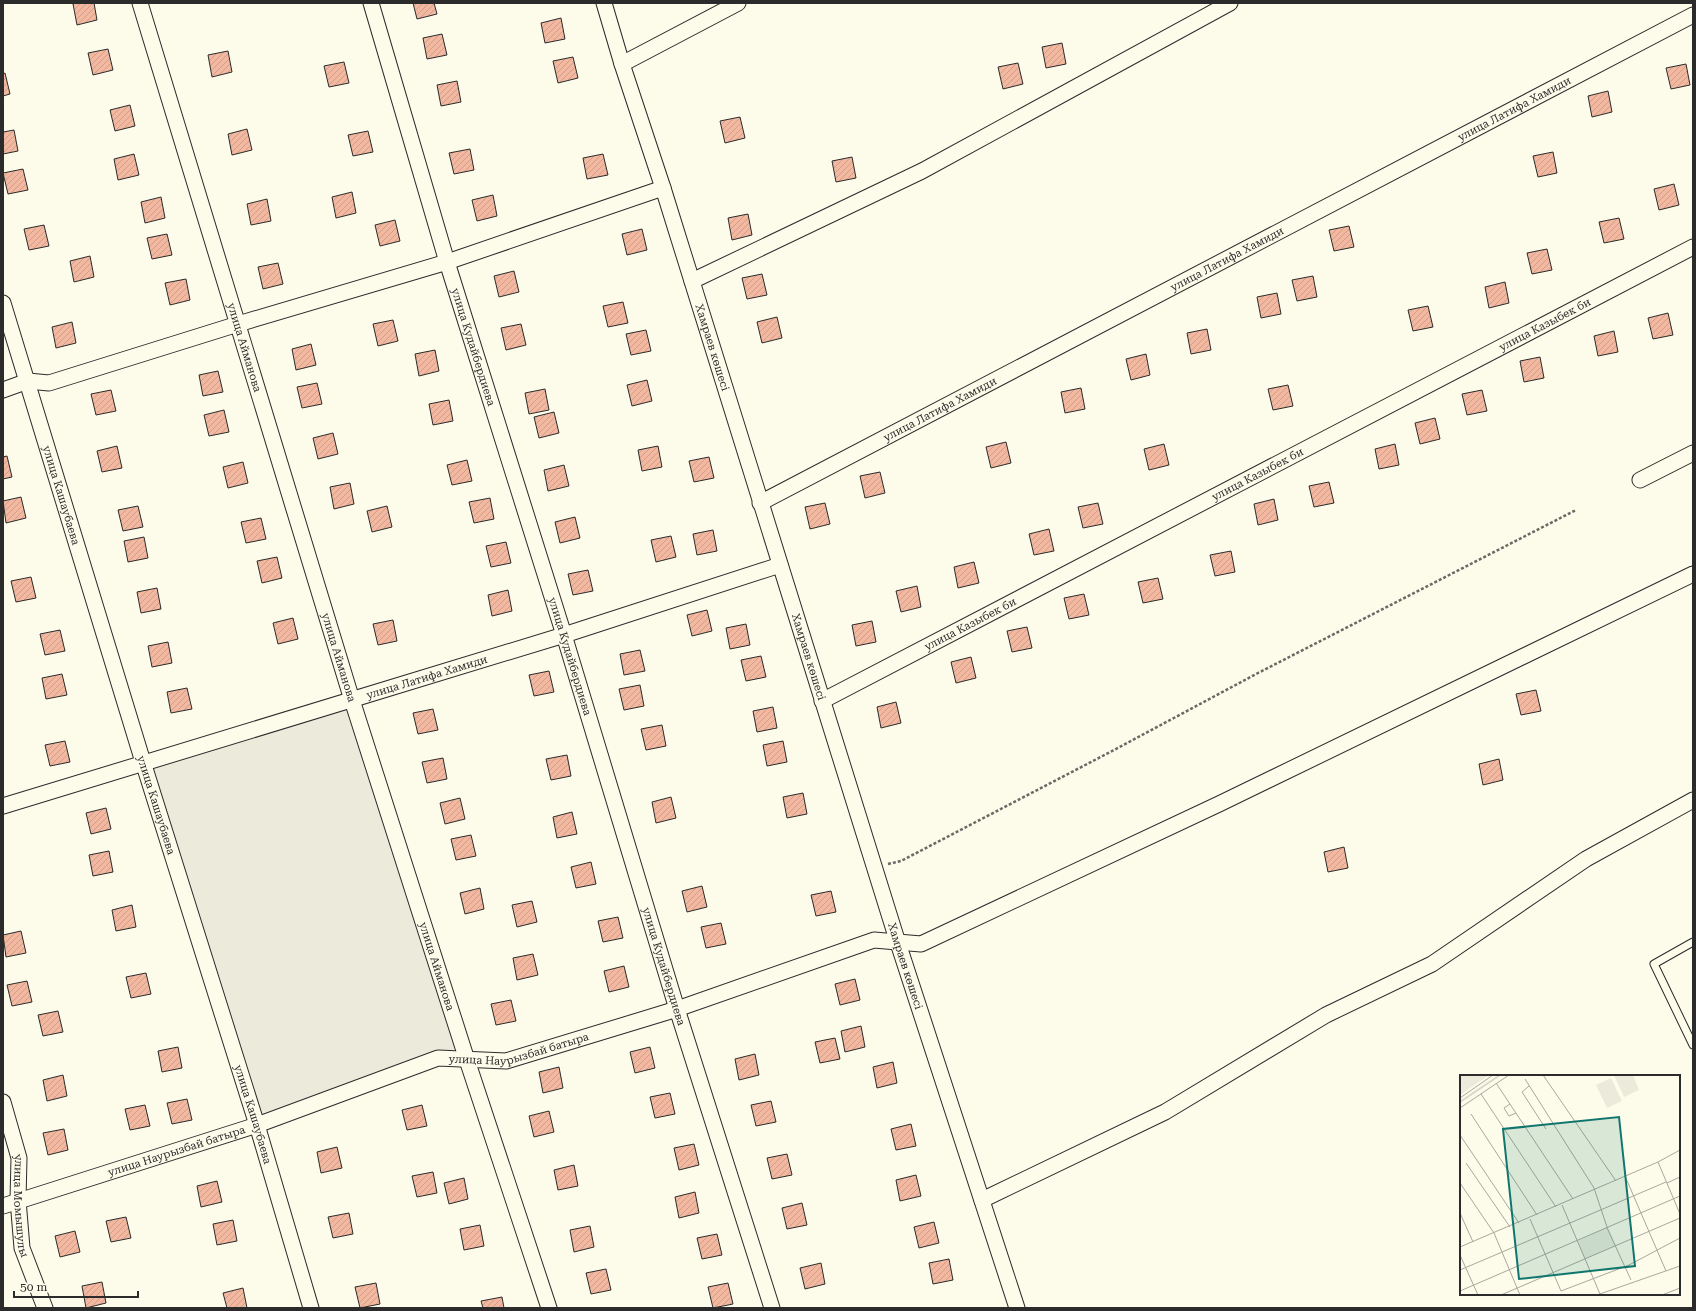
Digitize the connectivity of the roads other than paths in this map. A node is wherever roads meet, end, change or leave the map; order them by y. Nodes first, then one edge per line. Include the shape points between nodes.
1 (140, 3) edge
2 (371, 3) edge
3 (604, 3) edge
4 (738, 3) edge
5 (1230, 3) edge
6 (1693, 15) edge
7 (622, 64) junction
8 (663, 188) junction
9 (1693, 247) edge
10 (446, 262) junction
11 (692, 281) junction
12 (3, 303) edge
13 (238, 324) junction
14 (28, 381) junction
15 (3, 390) edge
16 (1693, 453) edge
17 (1640, 480) dead end
18 (760, 503) junction
19 (780, 565) junction
20 (1693, 574) edge
21 (564, 635) junction
22 (352, 700) junction
23 (822, 702) junction
24 (143, 762) junction
25 (1693, 800) edge
26 (3, 806) edge
27 (1693, 942) edge
28 (898, 943) junction
29 (677, 1009) junction
30 (1693, 1045) edge
31 (467, 1060) junction
32 (3, 1102) edge
33 (257, 1125) junction
34 (18, 1200) junction
35 (982, 1200) junction
36 (3, 1206) edge
37 (45, 1308) edge
38 (311, 1308) edge
39 (549, 1308) edge
40 (772, 1308) edge
41 (1017, 1308) edge

1 - 13 street, улица Айманова
2 - 10 street, улица Кудайбердиева
3 - 7 street, Хамраев көшесі
4 - 7 street
5 - 11 street via 922,171
6 - 18 street, улица Латифа Хамиди
7 - 8 street, Хамраев көшесі
8 - 10 street
8 - 11 street, Хамраев көшесі
9 - 23 street, улица Казыбек би
10 - 13 street
10 - 21 street, улица Кудайбердиева
11 - 18 street, Хамраев көшесі
12 - 14 street, улица Кашаубаева
13 - 14 street via 49,383
13 - 22 street, улица Айманова
14 - 15 street
14 - 24 street, улица Кашаубаева
16 - 17 street
18 - 19 street, Хамраев көшесі
19 - 21 street, улица Латифа Хамиди
19 - 23 street, Хамраев көшесі
20 - 28 street, улица Наурызбай батыра via 1219,804 921,944
21 - 22 street, улица Латифа Хамиди
21 - 29 street, улица Кудайбердиева
22 - 24 street, улица Латифа Хамиди
22 - 31 street, улица Айманова
23 - 28 street, Хамраев көшесі
24 - 26 street, улица Латифа Хамиди
24 - 33 street, улица Кашаубаева
25 - 35 street via 1586,859 1432,964 1326,1015 1165,1112
27 - 30 lane via 1654,964
28 - 29 street, улица Наурызбай батыра via 874,940
28 - 35 street, Хамраев көшесі
29 - 31 street, улица Наурызбай батыра via 506,1061
29 - 40 street, улица Кудайбердиева
31 - 33 street, улица Наурызбай батыра via 438,1058
31 - 39 street, улица Айманова
32 - 34 street, улица Момышулы via 20,1158
33 - 34 street, улица Наурызбай батыра
33 - 38 street, улица Кашаубаева
34 - 36 street, улица Наурызбай батыра
34 - 37 street, улица Момышулы via 22,1248
35 - 41 street, Хамраев көшесі

